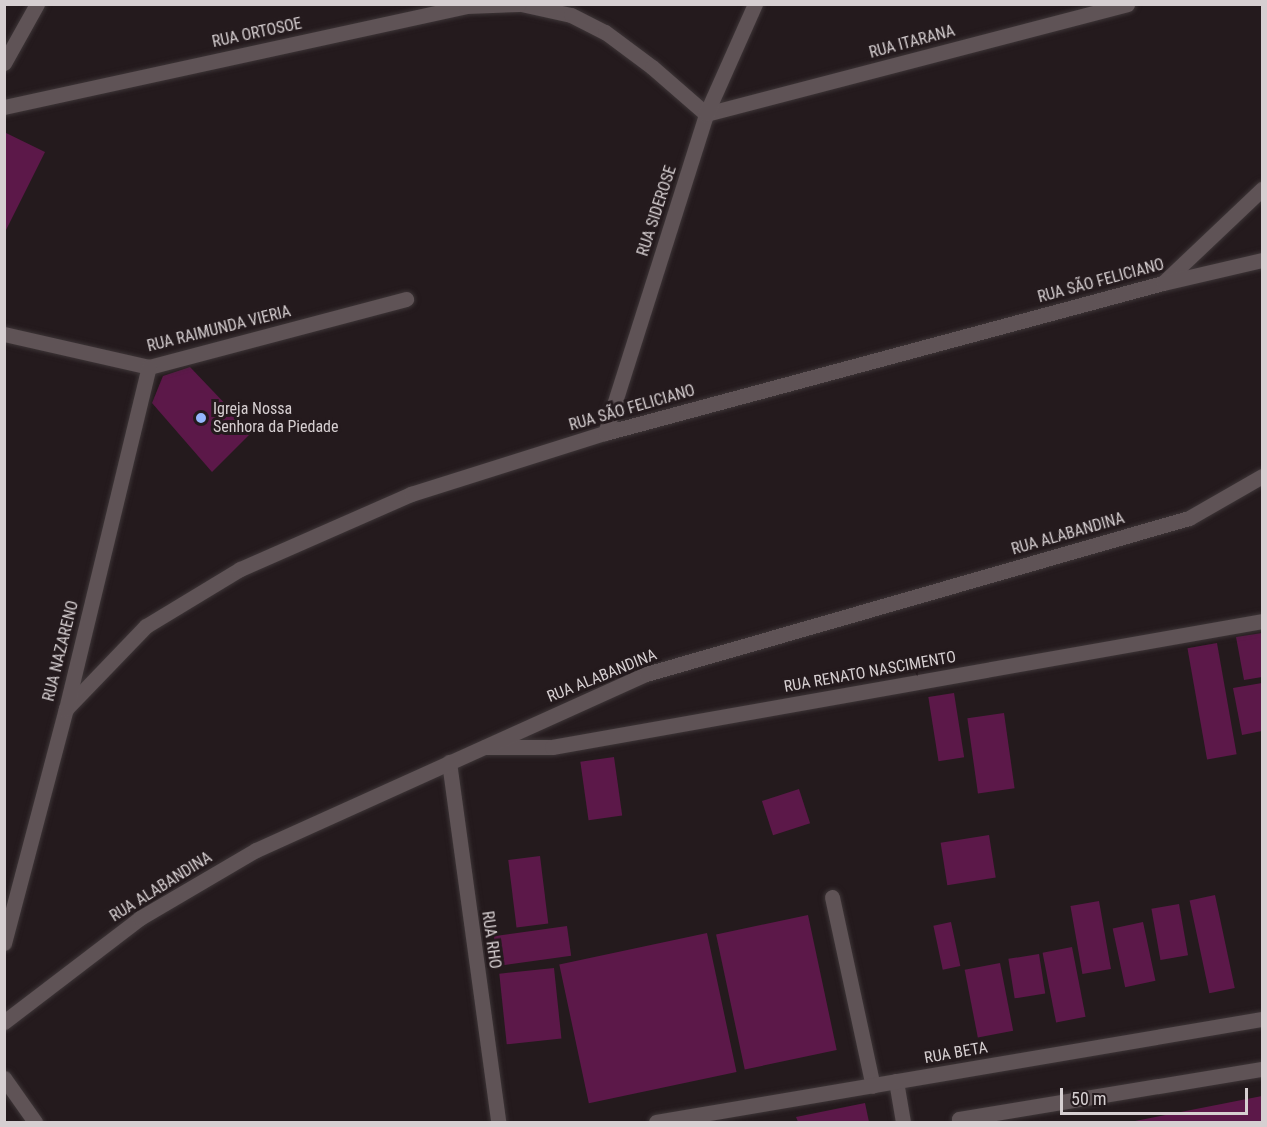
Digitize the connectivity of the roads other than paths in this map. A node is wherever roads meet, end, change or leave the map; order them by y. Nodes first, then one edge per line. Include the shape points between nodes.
1 (37, 4) edge
2 (520, 4) edge
3 (755, 4) edge
4 (1127, 4) edge
5 (466, 5) edge
6 (4, 63) edge
7 (4, 107) edge
8 (706, 114) junction
9 (1263, 189) edge
10 (1263, 260) edge
11 (1162, 283) junction
12 (406, 299) dead end
13 (4, 334) edge
14 (149, 368) junction
15 (605, 433) junction
16 (1263, 476) edge
17 (1263, 621) edge
18 (66, 709) junction
19 (482, 747) junction
20 (449, 762) junction
21 (832, 897) dead end
22 (4, 943) edge
23 (1263, 1020) edge
24 (4, 1022) edge
25 (1263, 1069) edge
26 (4, 1078) edge
27 (897, 1082) junction
28 (873, 1086) junction
29 (35, 1122) edge
30 (498, 1122) edge
31 (656, 1122) edge
32 (903, 1122) edge
33 (959, 1122) edge

1 - 6 street
2 - 5 street, RUA ORTOSOE
2 - 8 street, RUA ORTOSOE via 571,15 605,32
3 - 8 street, RUA SIDEROSE
4 - 8 street, RUA ITARANA
5 - 7 street, RUA ORTOSOE
8 - 15 street, RUA SIDEROSE
9 - 11 street
10 - 11 street, RUA SÃO FELICIANO
11 - 15 street, RUA SÃO FELICIANO
12 - 14 street, RUA RAIMUNDA VIERIA
13 - 14 street, RUA RAIMUNDA VIERIA
14 - 18 street, RUA NAZARENO
15 - 18 street, RUA SÃO FELICIANO via 411,494 240,569 146,626
16 - 19 street, RUA ALABANDINA via 1188,519 646,674
17 - 19 street, RUA RENATO NASCIMENTO via 552,747
18 - 22 street, RUA NAZARENO
19 - 20 street, RUA ALABANDINA
20 - 24 street, RUA ALABANDINA via 256,850 140,918
20 - 30 street, RUA RHO
21 - 28 street
23 - 27 street, RUA BETA
25 - 33 street
26 - 29 street
27 - 28 street, RUA BETA
27 - 32 street
28 - 31 street, RUA BETA

